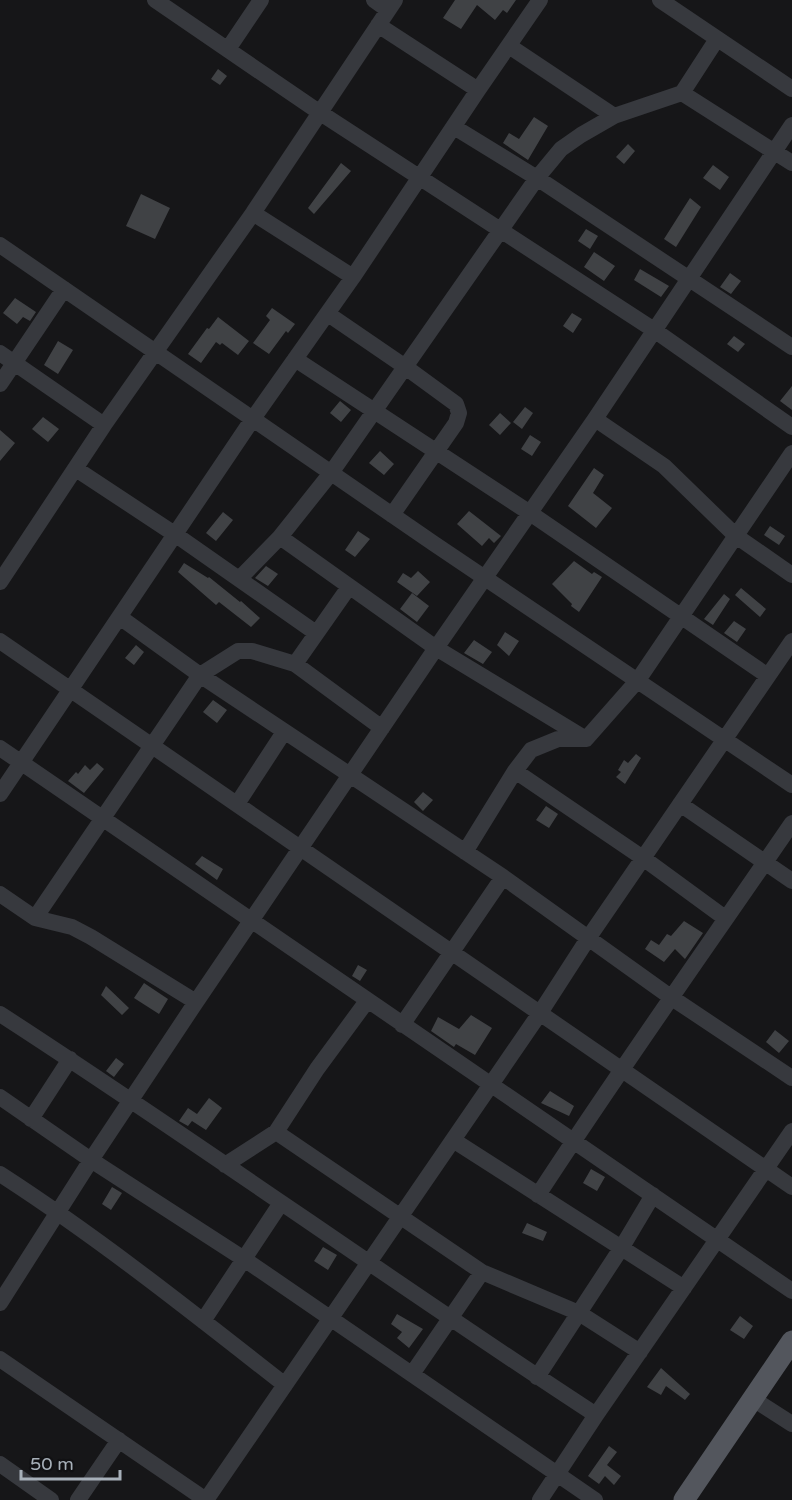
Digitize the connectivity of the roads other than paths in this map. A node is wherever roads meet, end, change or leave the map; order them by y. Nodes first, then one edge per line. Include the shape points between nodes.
1 (155, 0) edge
2 (261, 0) edge
3 (374, 0) edge
4 (540, 0) edge
5 (660, 0) edge
6 (391, 5) edge
7 (378, 25) junction
8 (717, 39) junction
9 (509, 46) junction
10 (228, 49) junction
11 (792, 89) edge
12 (478, 90) junction
13 (682, 93) junction
14 (319, 112) junction
15 (614, 116) junction
16 (792, 125) edge
17 (454, 127) junction
18 (774, 152) junction
19 (792, 163) edge
20 (421, 177) junction
21 (537, 178) junction
22 (253, 213) junction
23 (501, 230) junction
24 (0, 246) edge
25 (353, 277) junction
26 (688, 278) junction
27 (64, 289) junction
28 (328, 314) junction
29 (654, 330) junction
30 (792, 347) edge
31 (0, 353) edge
32 (155, 353) junction
33 (295, 359) junction
34 (15, 363) junction
35 (404, 366) junction
36 (0, 384) edge
37 (374, 411) junction
38 (595, 419) junction
39 (252, 420) junction
40 (104, 425) junction
41 (792, 427) edge
42 (436, 451) junction
43 (792, 453) edge
44 (76, 469) junction
45 (330, 473) junction
46 (530, 513) junction
47 (392, 515) junction
48 (176, 535) junction
49 (736, 536) junction
50 (280, 537) junction
51 (792, 576) edge
52 (485, 577) junction
53 (238, 579) junction
54 (0, 582) edge
55 (349, 587) junction
56 (121, 618) junction
57 (681, 618) junction
58 (316, 633) junction
59 (792, 640) edge
60 (0, 641) edge
61 (436, 648) junction
62 (295, 664) junction
63 (200, 675) junction
64 (768, 676) junction
65 (638, 680) junction
66 (72, 690) junction
67 (382, 728) junction
68 (284, 732) junction
69 (725, 739) junction
70 (586, 740) junction
71 (152, 745) junction
72 (0, 748) edge
73 (21, 764) junction
74 (515, 771) junction
75 (351, 774) junction
76 (792, 785) edge
77 (0, 794) edge
78 (237, 804) junction
79 (680, 804) junction
80 (101, 819) junction
81 (792, 823) edge
82 (300, 847) junction
83 (465, 852) junction
84 (643, 858) junction
85 (765, 863) junction
86 (503, 877) junction
87 (792, 881) edge
88 (0, 894) edge
89 (34, 918) junction
90 (725, 918) junction
91 (252, 921) junction
92 (589, 937) junction
93 (452, 952) junction
94 (672, 998) junction
95 (367, 1001) junction
96 (196, 1002) junction
97 (540, 1013) junction
98 (0, 1014) edge
99 (402, 1026) junction
100 (70, 1059) junction
101 (621, 1069) junction
102 (792, 1078) edge
103 (490, 1086) junction
104 (0, 1097) edge
105 (130, 1101) junction
106 (31, 1119) junction
107 (792, 1131) edge
108 (276, 1132) junction
109 (453, 1140) junction
110 (573, 1142) junction
111 (91, 1160) junction
112 (225, 1164) junction
113 (766, 1170) junction
114 (0, 1174) edge
115 (792, 1187) edge
116 (538, 1195) junction
117 (653, 1196) junction
118 (281, 1203) junction
119 (58, 1212) junction
120 (401, 1216) junction
121 (717, 1240) junction
122 (622, 1247) junction
123 (244, 1259) junction
124 (369, 1264) junction
125 (482, 1272) junction
126 (684, 1288) junction
127 (792, 1291) edge
128 (0, 1303) edge
129 (579, 1313) junction
130 (330, 1319) junction
131 (450, 1319) junction
132 (203, 1321) junction
133 (792, 1341) edge
134 (640, 1352) junction
135 (0, 1359) edge
136 (412, 1374) junction
137 (537, 1377) junction
138 (285, 1385) junction
139 (753, 1399) junction
140 (596, 1415) junction
141 (792, 1424) edge
142 (119, 1440) junction
143 (0, 1464) edge
144 (557, 1475) junction
145 (51, 1500) edge
146 (78, 1500) edge
147 (206, 1500) edge
148 (540, 1500) edge
149 (595, 1500) edge
150 (684, 1500) edge

1 - 10 street
2 - 10 street
3 - 6 street
4 - 9 street
5 - 8 street
6 - 7 street
7 - 12 street
7 - 14 street
8 - 11 street
8 - 13 street
9 - 12 street
9 - 15 street
10 - 14 street
12 - 17 street
13 - 15 street
13 - 18 street
14 - 20 street
14 - 22 street
15 - 21 street via 561,149
16 - 18 street
17 - 20 street
17 - 21 street
18 - 19 street
18 - 26 street
20 - 23 street
20 - 25 street
21 - 23 street
21 - 26 street
22 - 25 street
22 - 32 street
23 - 29 street
23 - 35 street
24 - 27 street
25 - 28 street
26 - 29 street
26 - 30 street
27 - 32 street
27 - 34 street
28 - 33 street
28 - 35 street
29 - 38 street
29 - 41 street
31 - 34 street
32 - 39 street
32 - 40 street
33 - 37 street
33 - 39 street
34 - 36 street
34 - 40 street
35 - 37 street
35 - 42 street via 456,404 456,423
37 - 42 street
37 - 45 street
38 - 46 street
38 - 49 street via 664,466
39 - 45 street
39 - 48 street
40 - 44 street
42 - 46 street
42 - 47 street
43 - 49 street
44 - 48 street
44 - 54 street
45 - 47 street
45 - 50 street
46 - 52 street
46 - 57 street
47 - 52 street
48 - 53 street
48 - 56 street
49 - 51 street
49 - 57 street
50 - 53 street
50 - 55 street
52 - 61 street
52 - 65 street
53 - 58 street
55 - 58 street
55 - 61 street
56 - 63 street
56 - 66 street
57 - 64 street
57 - 65 street
58 - 62 street
59 - 64 street
60 - 66 street
61 - 67 street
61 - 70 street
62 - 63 street via 252,651 237,651
62 - 67 street
63 - 68 street
63 - 71 street
64 - 69 street
65 - 69 street
65 - 70 street
66 - 71 street
66 - 73 street
67 - 75 street
68 - 75 street
68 - 78 street
69 - 76 street
69 - 79 street
70 - 74 street via 558,739 531,750
71 - 78 street
71 - 80 street
72 - 73 street
73 - 77 street
73 - 80 street
74 - 83 street
74 - 84 street
75 - 82 street
75 - 83 street
78 - 82 street
79 - 84 street
79 - 85 street
80 - 89 street
80 - 91 street
81 - 85 street
82 - 91 street
82 - 93 street
83 - 86 street
84 - 90 street
84 - 92 street
85 - 87 street
85 - 90 street
86 - 92 street
86 - 93 street
88 - 89 street
89 - 96 street via 72,927 92,937
90 - 94 street
91 - 95 street
91 - 96 street
92 - 94 street
92 - 97 street
93 - 97 street
93 - 99 street
94 - 101 street
94 - 102 street
95 - 99 street
95 - 108 street
96 - 105 street
97 - 101 street
97 - 103 street
98 - 100 street
99 - 103 street
100 - 105 street
100 - 106 street
101 - 110 street
101 - 113 street
103 - 109 street
103 - 110 street
104 - 106 street
105 - 111 street
105 - 112 street
106 - 111 street
107 - 113 street
108 - 112 street
108 - 120 street
109 - 116 street
109 - 120 street
110 - 116 street
110 - 117 street
111 - 119 street
111 - 123 street
112 - 118 street
113 - 115 street
113 - 121 street
114 - 119 street
116 - 122 street
117 - 121 street
117 - 122 street
118 - 123 street
118 - 124 street
119 - 128 street
119 - 132 street
120 - 124 street
120 - 125 street
121 - 126 street
121 - 127 street
122 - 126 street
122 - 129 street
123 - 130 street
123 - 132 street
124 - 130 street
124 - 131 street
125 - 129 street
125 - 131 street
126 - 134 street
129 - 134 street
129 - 137 street
130 - 136 street
130 - 138 street
131 - 136 street
131 - 137 street
132 - 138 street
133 - 139 main road
134 - 140 street
135 - 142 street
136 - 144 street
137 - 140 street
138 - 147 street
139 - 141 street
139 - 150 main road
140 - 144 street
142 - 146 street
142 - 147 street
143 - 145 street
144 - 148 street
144 - 149 street

